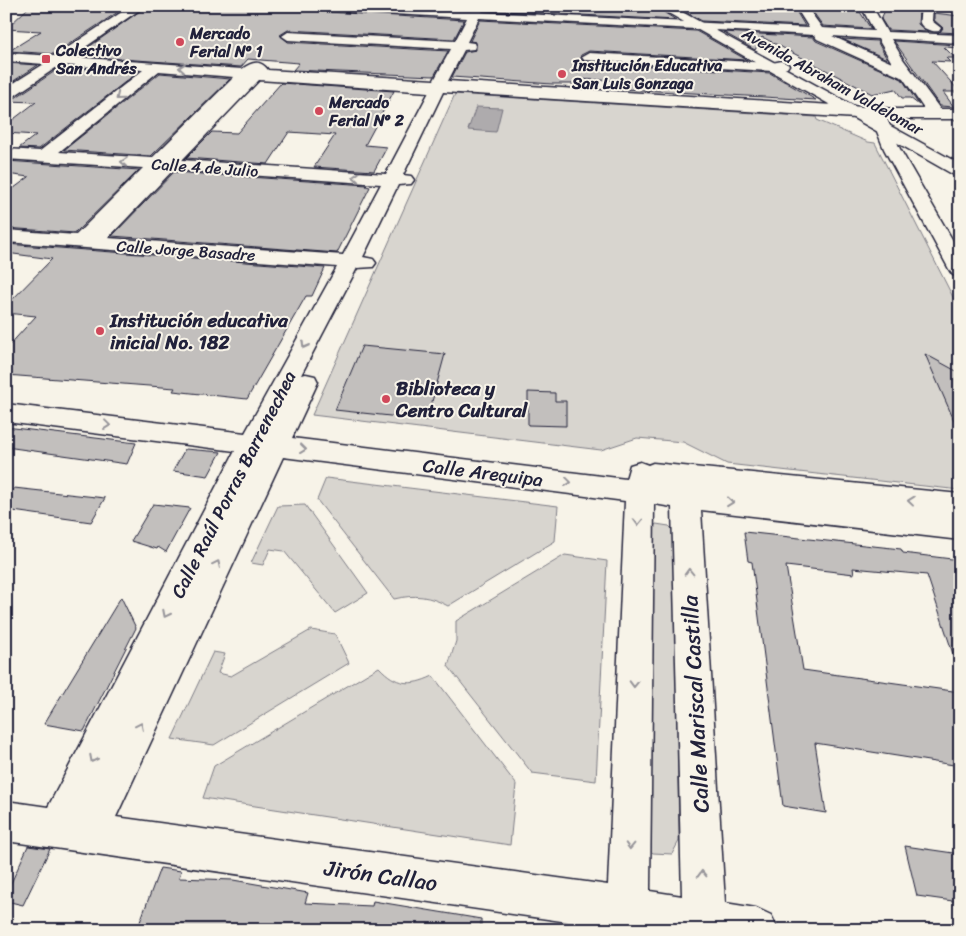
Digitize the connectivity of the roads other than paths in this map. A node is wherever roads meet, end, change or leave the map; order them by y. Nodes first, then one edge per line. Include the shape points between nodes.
1 (127, 6) edge
2 (139, 6) edge
3 (662, 6) edge
4 (675, 6) edge
5 (801, 6) edge
6 (806, 6) edge
7 (927, 6) edge
8 (316, 7) edge
9 (866, 7) edge
10 (482, 10) edge
11 (302, 16) edge
12 (592, 20) junction
13 (696, 25) junction
14 (713, 27) junction
15 (935, 28) dead end
16 (818, 32) junction
17 (881, 34) junction
18 (960, 39) edge
19 (464, 46) junction
20 (590, 47) junction
21 (6, 57) edge
22 (51, 59) junction
23 (157, 66) junction
24 (777, 66) junction
25 (251, 70) junction
26 (908, 75) junction
27 (6, 86) edge
28 (445, 86) junction
29 (586, 87) junction
30 (6, 95) edge
31 (935, 113) junction
32 (960, 114) edge
33 (872, 116) junction
34 (919, 148) junction
35 (892, 149) junction
36 (6, 154) edge
37 (44, 156) junction
38 (960, 162) edge
39 (163, 165) junction
40 (960, 171) edge
41 (398, 180) junction
42 (6, 236) edge
43 (86, 242) junction
44 (358, 263) junction
45 (960, 271) edge
46 (6, 396) edge
47 (6, 413) edge
48 (268, 435) junction
49 (640, 482) junction
50 (685, 487) junction
51 (960, 506) edge
52 (960, 528) edge
53 (6, 821) edge
54 (73, 831) junction
55 (628, 910) junction
56 (705, 926) edge
57 (756, 930) edge

1 - 22 street
2 - 22 street
3 - 13 street, Avenida Abraham Valdelomar
4 - 14 street, Avenida Abraham Valdelomar
5 - 16 street
6 - 9 street
7 - 15 street via 926,23
8 - 10 street
8 - 11 street
9 - 17 street
10 - 12 street
10 - 19 street, Calle Raúl Porras Barrenechea
11 - 19 street via 285,39
12 - 13 street
12 - 20 street
13 - 14 street
13 - 24 street, Avenida Abraham Valdelomar
14 - 16 street
14 - 24 street, Avenida Abraham Valdelomar
16 - 17 street
16 - 26 street
17 - 18 street
17 - 26 street
19 - 28 street, Calle Raúl Porras Barrenechea
20 - 24 street
20 - 29 street
21 - 22 street
22 - 23 street
22 - 27 street
22 - 30 street
25 -> 23 street
23 -> 37 street
24 - 33 street, Avenida Abraham Valdelomar
25 - 28 street
25 - 39 street
26 - 31 street
28 - 29 street
28 - 41 street, Calle Raúl Porras Barrenechea
29 - 33 street
31 - 32 street
31 - 33 street
33 - 34 street, Avenida Abraham Valdelomar
33 - 35 street
33 - 38 street, Avenida Abraham Valdelomar
34 - 35 street via 899,145
34 - 40 street, Avenida Abraham Valdelomar
35 - 45 street
36 - 37 street, Calle 4 de Julio
39 -> 37 street, Calle 4 de Julio
41 -> 39 street, Calle 4 de Julio
39 - 43 street
41 - 44 street, Calle Raúl Porras Barrenechea
42 - 43 street, Calle Jorge Basadre
43 - 44 street, Calle Jorge Basadre
44 - 48 street, Calle Raúl Porras Barrenechea
46 - 48 street, Calle Arequipa
47 -> 48 street, Calle Arequipa
48 - 49 street, Calle Arequipa
48 - 54 street, Calle Raúl Porras Barrenechea
49 - 50 street, Calle Arequipa
49 -> 55 street
51 -> 50 street, Calle Arequipa
50 -> 52 street, Calle Arequipa
56 -> 50 street, Calle Mariscal Castilla
53 - 54 street, Jirón Callao
54 - 55 street, Jirón Callao
55 - 56 street, Jirón Callao
56 - 57 street, Jirón Callao

